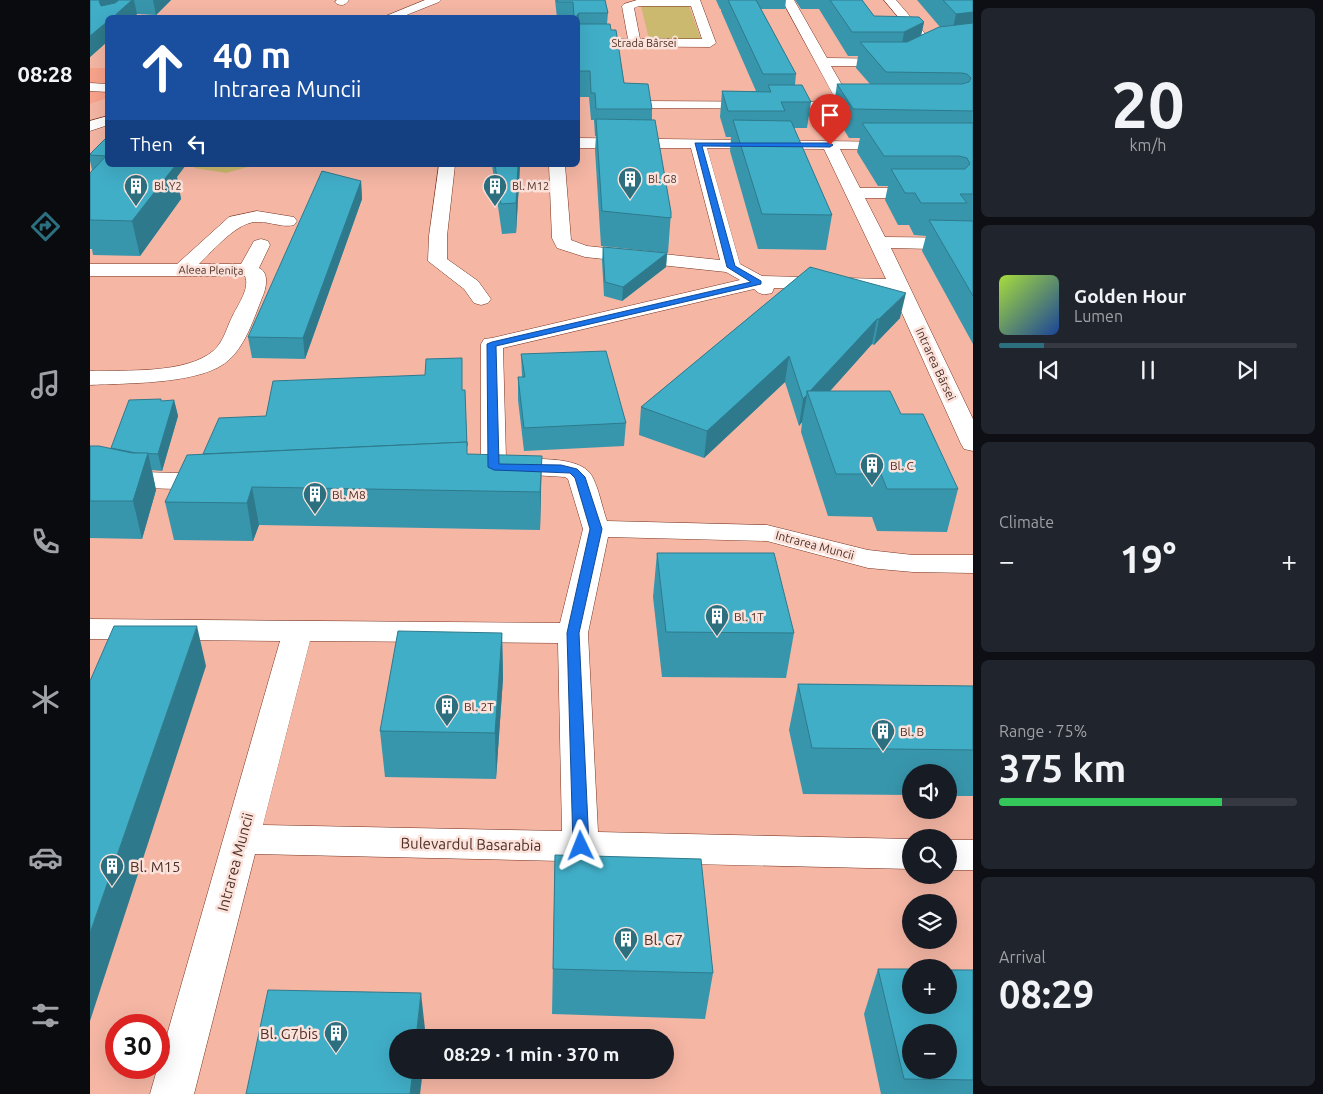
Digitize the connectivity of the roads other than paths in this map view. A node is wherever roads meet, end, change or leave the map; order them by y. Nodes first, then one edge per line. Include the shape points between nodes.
1 (435, 0) edge
2 (788, 0) edge
3 (890, 0) edge
4 (695, 2) edge
5 (395, 15) edge
6 (580, 42) edge
7 (635, 43) junction
8 (823, 62) junction
9 (90, 87) edge
10 (105, 88) edge
11 (642, 105) edge
12 (847, 106) junction
13 (886, 106) edge
14 (105, 121) edge
15 (90, 126) edge
16 (580, 143) edge
17 (698, 144) junction
18 (830, 145) junction
19 (915, 145) edge
20 (447, 167) edge
21 (558, 167) edge
22 (854, 193) junction
23 (942, 194) edge
24 (288, 220) dead end
25 (879, 242) junction
26 (973, 244) edge
27 (261, 245) dead end
28 (731, 267) junction
29 (90, 270) edge
30 (182, 270) junction
31 (248, 270) junction
32 (758, 282) junction
33 (899, 285) junction
34 (481, 298) dead end
35 (760, 309) edge
36 (90, 378) edge
37 (973, 444) edge
38 (90, 469) edge
39 (230, 482) edge
40 (596, 529) junction
41 (973, 564) edge
42 (90, 629) edge
43 (298, 630) junction
44 (573, 633) junction
45 (242, 839) junction
46 (581, 846) junction
47 (902, 854) edge
48 (957, 855) edge
49 (973, 856) edge
50 (172, 1094) edge

1 - 5 street
2 - 8 street
3 - 8 street via 934,46 902,62
4 - 7 street via 628,6
4 - 7 street, Strada Bârsei via 710,43
6 - 7 street, Strada Bârsei
8 - 12 street
9 - 10 street
11 - 12 street
12 - 13 street
14 - 15 street
16 - 17 street
17 - 18 street
17 - 28 street
18 - 19 street
18 - 22 street, Intrarea Bârsei
20 - 34 street via 438,261 471,286
21 - 28 street via 561,238 564,244 585,251
22 - 23 street
22 - 25 street, Intrarea Bârsei
24 - 30 street via 257,216 235,221
25 - 26 street
25 - 33 street, Intrarea Bârsei
27 - 31 street
28 - 32 street
29 - 30 street, Aleea Plenița
30 - 31 street, Aleea Plenița
31 - 36 street, Aleea Plenița via 255,273 257,286 229,346 213,363 181,372
32 - 33 street
32 - 35 street via 770,295
32 - 40 street via 492,344 482,468 561,468 574,471 580,477
33 - 37 street, Intrarea Bârsei
38 - 39 street via 142,480
40 - 41 street, Intrarea Muncii via 767,533 881,561
40 - 44 street
42 - 43 street
43 - 44 street
43 - 45 street, Intrarea Muncii
44 - 46 street
45 - 46 street, Bulevardul Basarabia
45 - 50 street, Intrarea Muncii
46 - 47 street, Bulevardul Basarabia
48 - 49 street

